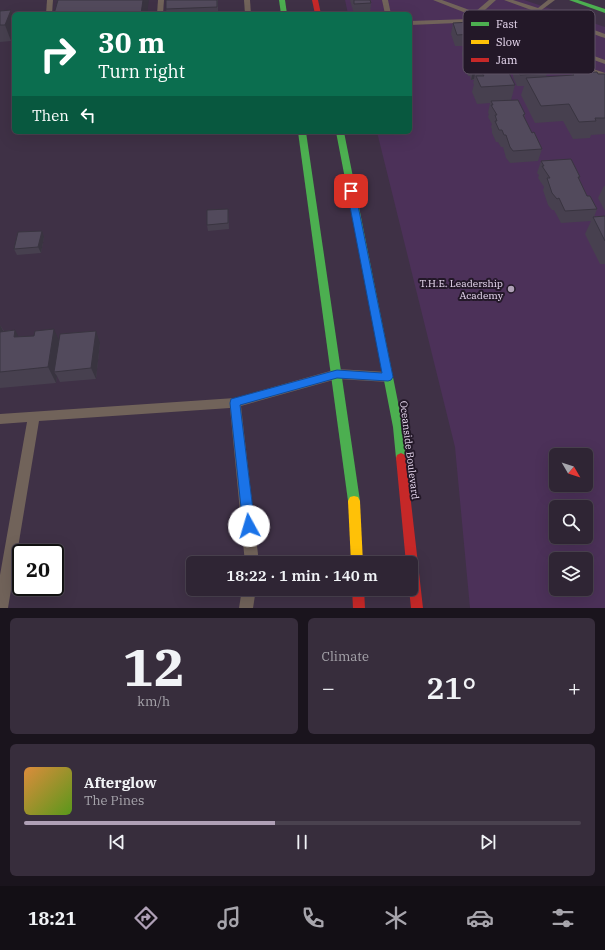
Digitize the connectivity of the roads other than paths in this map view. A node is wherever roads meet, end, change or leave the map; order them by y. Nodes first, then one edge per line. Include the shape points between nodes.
1 (50, 0) edge
2 (161, 0) edge
3 (247, 0) edge
4 (282, 0) edge
5 (315, 0) edge
6 (385, 0) edge
7 (436, 0) edge
8 (493, 0) edge
9 (507, 0) edge
10 (552, 0) edge
11 (572, 0) edge
12 (463, 10) edge
13 (482, 10) edge
14 (538, 10) joint
15 (605, 11) edge
16 (49, 12) edge
17 (160, 12) edge
18 (248, 12) edge
19 (284, 12) edge
20 (318, 12) edge
21 (388, 12) edge
22 (463, 21) edge
23 (412, 23) edge
24 (595, 33) edge
25 (605, 36) edge
26 (595, 58) edge
27 (605, 62) edge
28 (595, 71) edge
29 (605, 75) edge
30 (302, 134) edge
31 (340, 134) edge
32 (337, 374) junction
33 (388, 377) junction
34 (235, 403) junction
35 (34, 417) junction
36 (0, 419) edge
37 (252, 556) edge
38 (357, 556) edge
39 (247, 596) edge
40 (358, 596) edge
41 (1, 608) edge
42 (246, 608) edge
43 (359, 608) edge
44 (417, 608) edge

1 - 16 lane
2 - 17 lane
3 - 18 lane
4 - 19 main road
5 - 20 main road
6 - 21 lane
7 - 12 lane
8 - 13 lane
9 - 14 lane
10 - 14 lane
11 - 15 main road
22 - 23 lane
24 - 25 lane
26 - 27 lane
28 - 29 lane
30 - 32 main road
31 - 33 main road, Oceanside Boulevard
32 - 33 lane
32 - 34 lane
32 - 38 main road via 353,491
33 - 44 main road, Oceanside Boulevard via 398,427
34 - 35 lane
34 - 37 lane
35 - 36 lane
35 - 41 lane
39 - 42 lane
40 - 43 main road

